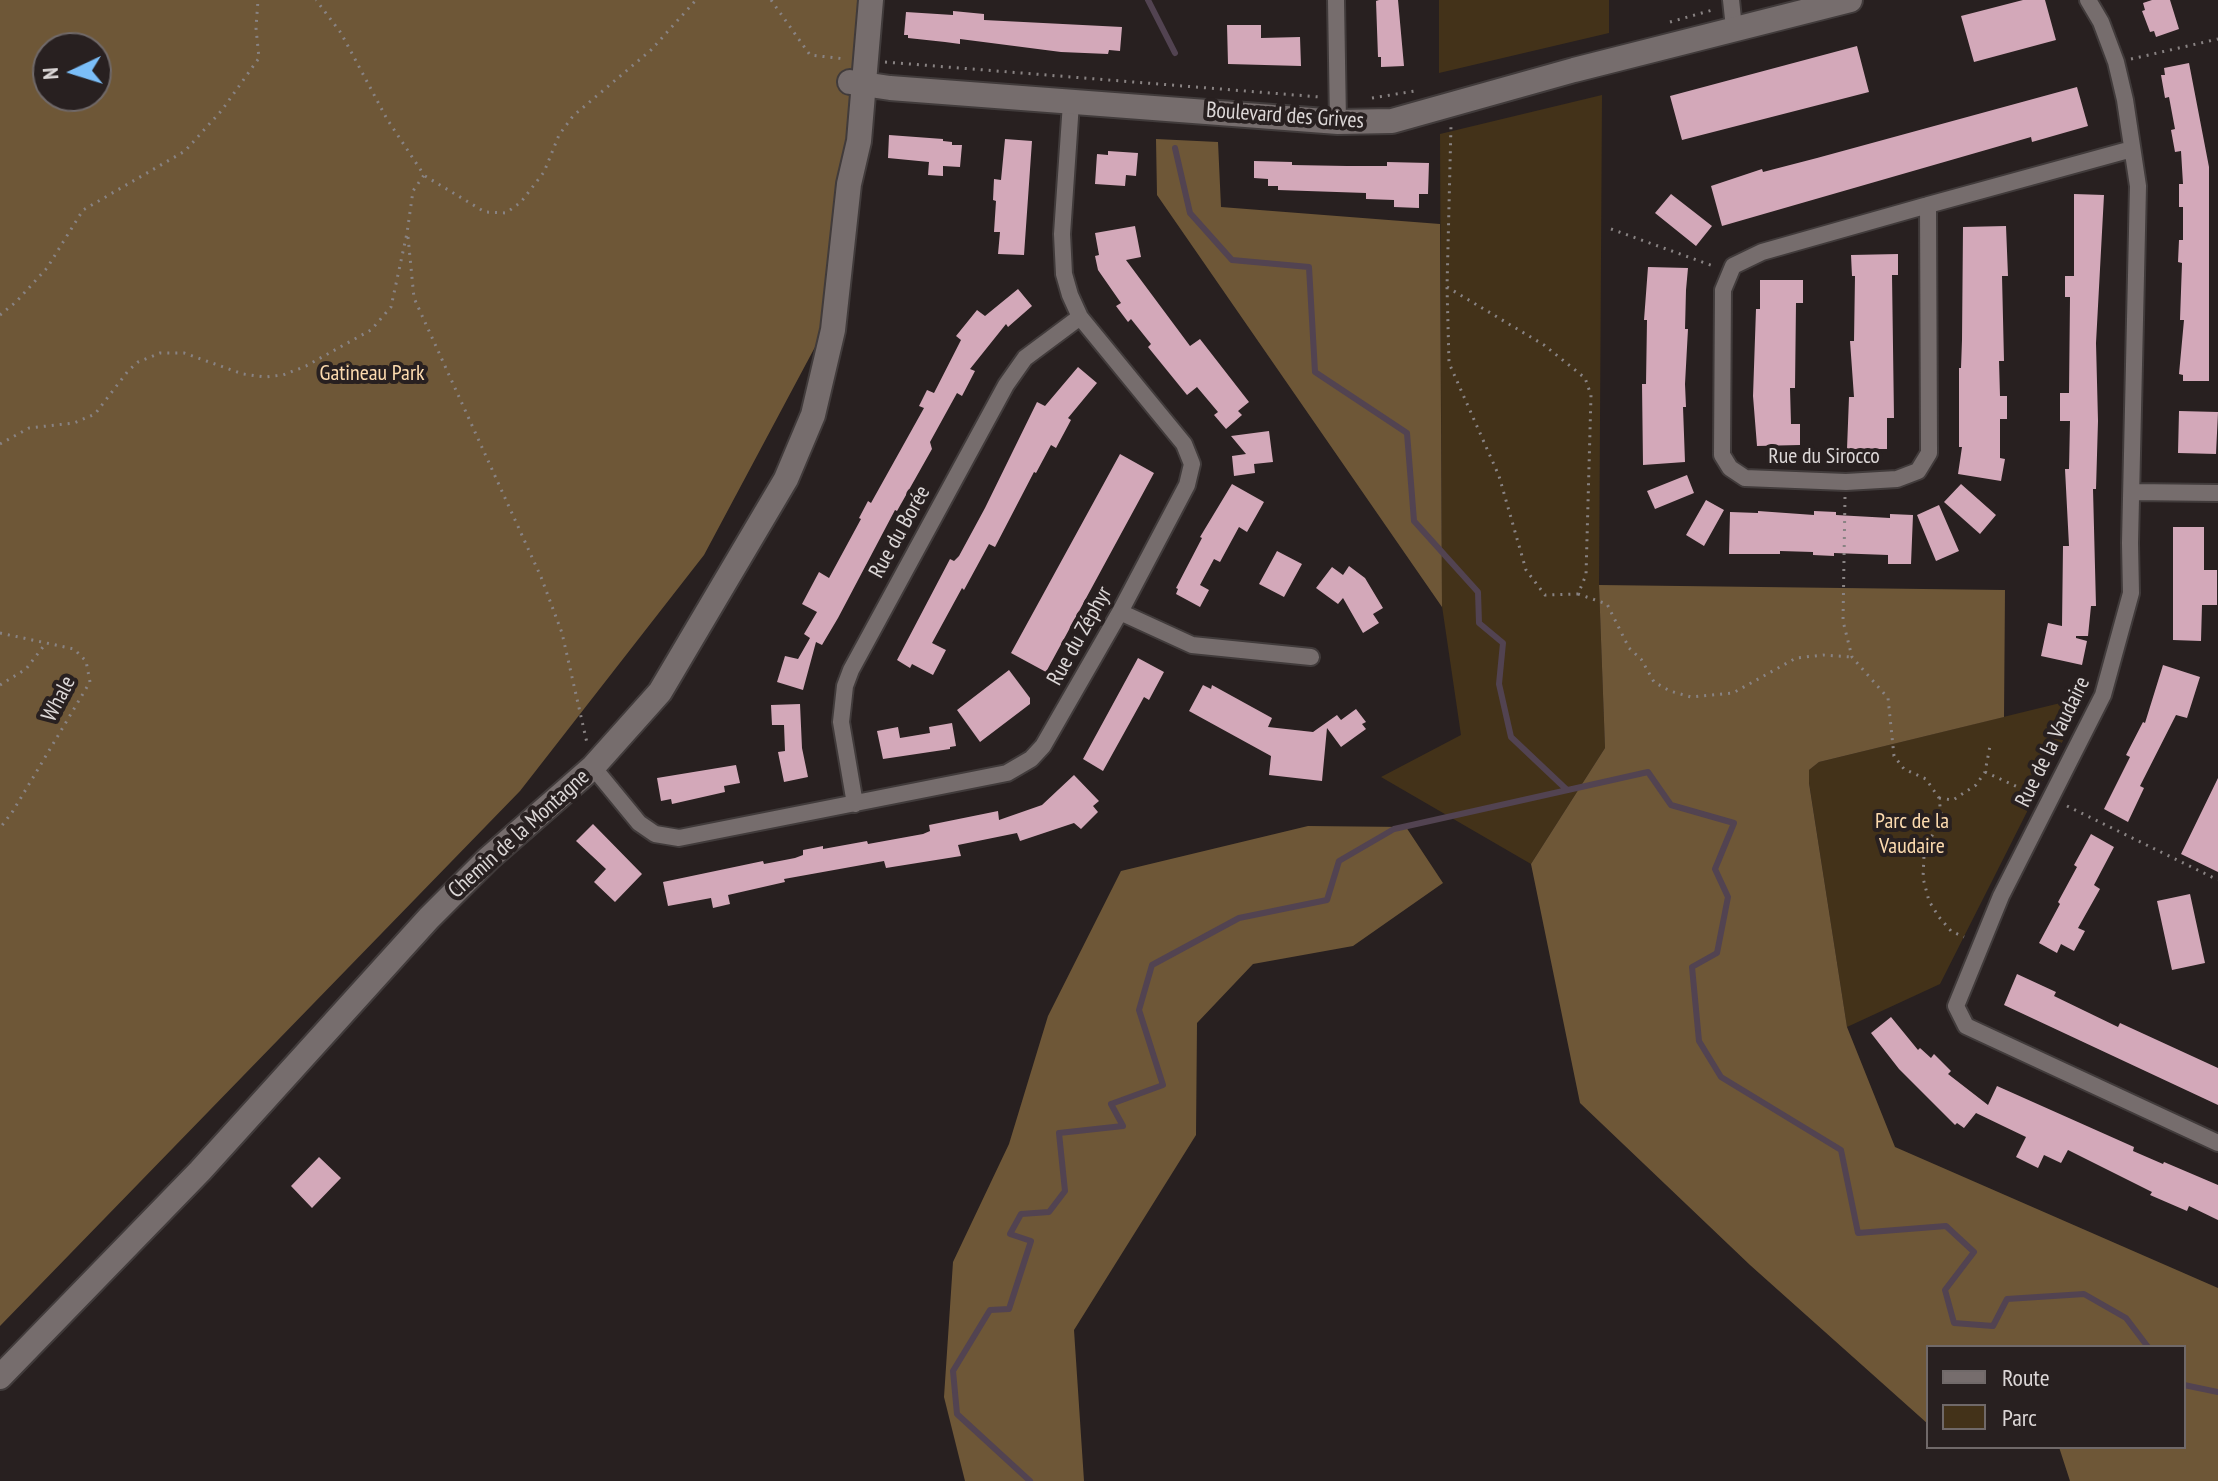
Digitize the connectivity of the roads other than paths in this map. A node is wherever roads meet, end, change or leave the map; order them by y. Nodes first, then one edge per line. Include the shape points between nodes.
1 (858, 0) edge
2 (871, 0) edge
3 (1336, 0) edge
4 (1850, 0) edge
5 (2088, 0) edge
6 (1732, 11) edge
7 (859, 72) junction
8 (1071, 103) junction
9 (1338, 110) junction
10 (2132, 149) junction
11 (1928, 205) junction
12 (1080, 317) junction
13 (2132, 492) junction
14 (2218, 493) edge
15 (1120, 612) junction
16 (1311, 657) dead end
17 (593, 767) junction
18 (855, 804) junction
19 (2218, 1143) edge
20 (0, 1377) edge

1 - 7 street, Chemin de la Montagne
2 - 7 street, Chemin de la Montagne
3 - 9 street
4 - 6 street, Boulevard des Grives
5 - 10 street, Rue de la Vaudaire via 2116,62
6 - 9 street, Boulevard des Grives via 1392,121
7 - 8 street, Boulevard des Grives via 890,88
7 - 17 street, Chemin de la Montagne via 859,141 825,372 813,415 797,456 660,692
8 - 9 street, Boulevard des Grives
8 - 12 street, Rue du Zéphyr via 1062,256
10 - 11 street
10 - 13 street, Rue de la Vaudaire via 2139,223
11 - 11 street, Rue du Sirocco via 1929,453 1918,471 1897,479 1846,482 1745,478 1730,468 1722,455 1723,290 1733,266 1762,252
12 - 15 street, Rue du Zéphyr via 1184,444 1192,464 1187,485
12 - 18 street, Rue du Borée via 1025,358 1010,378 851,670 841,722
13 - 14 street
13 - 19 street, Rue de la Vaudaire via 2131,593 2103,695 1979,946 1956,1006 1966,1026
15 - 16 street via 1192,645
15 - 18 street, Rue du Zéphyr via 1031,759 1007,773
17 - 18 street, Rue du Zéphyr via 639,823 667,837
17 - 20 street, Chemin de la Montagne via 440,907 200,1171

